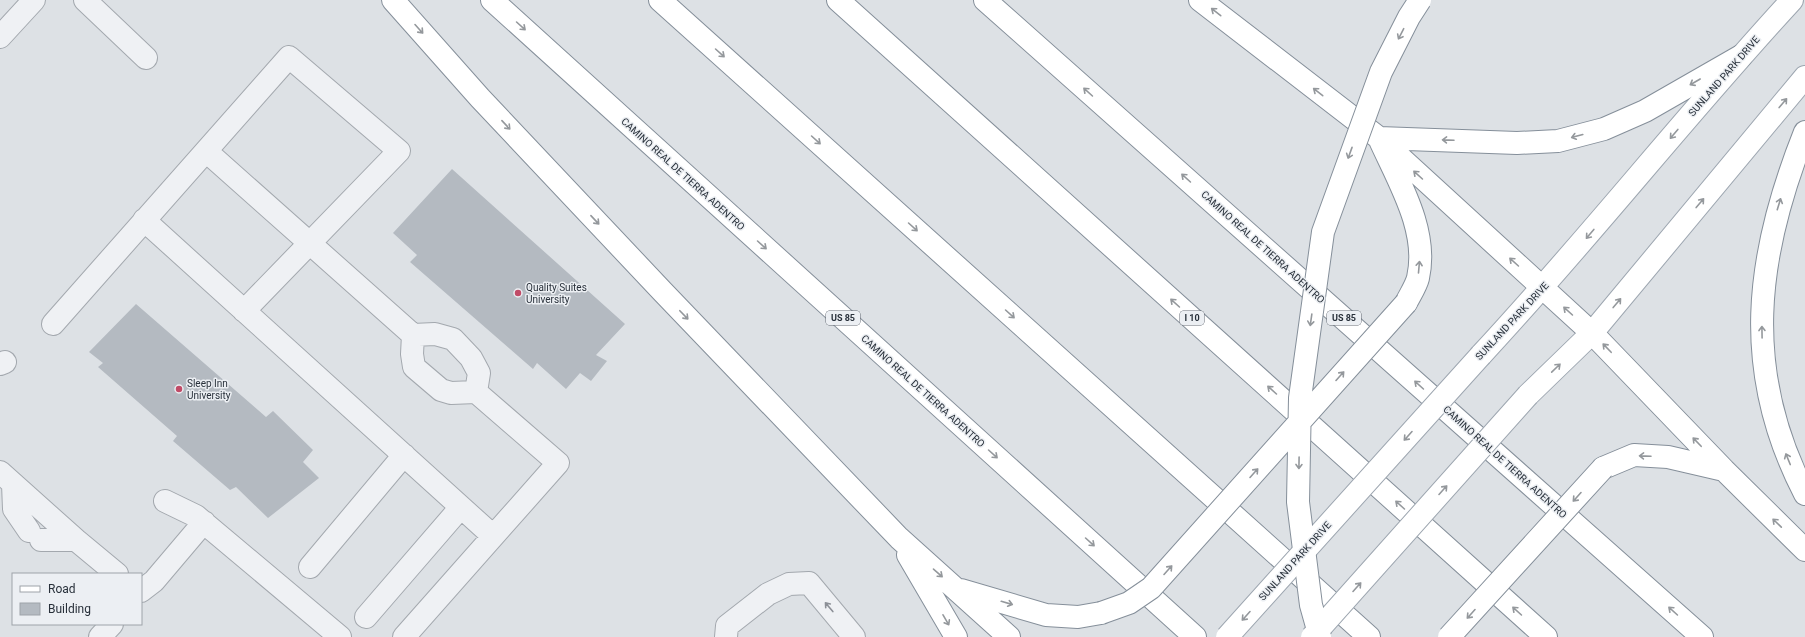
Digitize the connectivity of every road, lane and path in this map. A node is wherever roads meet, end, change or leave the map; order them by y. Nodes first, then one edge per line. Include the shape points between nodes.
1 (34, 0) edge
2 (85, 0) edge
3 (393, 0) edge
4 (492, 0) edge
5 (660, 0) edge
6 (838, 0) edge
7 (985, 0) edge
8 (1200, 0) edge
9 (1420, 0) edge
10 (1792, 0) edge
11 (0, 37) edge
12 (1741, 56) junction
13 (146, 58) dead end
14 (1805, 77) edge
15 (1805, 132) edge
16 (1379, 138) junction
17 (206, 151) junction
18 (144, 220) junction
19 (310, 244) junction
20 (1543, 289) junction
21 (244, 311) junction
22 (53, 324) dead end
23 (1592, 333) junction
24 (413, 335) junction
25 (476, 392) junction
26 (404, 455) junction
27 (1724, 470) junction
28 (6, 478) edge
29 (1805, 494) edge
30 (165, 501) dead end
31 (461, 507) junction
32 (204, 522) junction
33 (493, 536) junction
34 (899, 538) junction
35 (76, 540) junction
36 (1805, 550) edge
37 (310, 567) dead end
38 (116, 573) edge
39 (956, 588) junction
40 (142, 590) edge
41 (366, 617) dead end
42 (111, 625) edge
43 (100, 637) edge
44 (340, 637) edge
45 (404, 637) edge
46 (726, 637) edge
47 (854, 637) edge
48 (956, 637) edge
49 (1009, 637) edge
50 (1195, 637) edge
51 (1227, 637) edge
52 (1312, 637) edge
53 (1320, 637) edge
54 (1369, 637) edge
55 (1449, 637) edge
56 (1546, 637) edge
57 (1702, 637) edge

1 - 11 lane
2 - 13 lane
3 -> 34 main road via 480,98
4 -> 50 main road, CAMINO REAL DE TIERRA ADENTRO / US 85
5 -> 54 main road
56 -> 6 main road, I 10
57 -> 7 main road, CAMINO REAL DE TIERRA ADENTRO / US 85
16 -> 8 main road
9 -> 53 main road, bridge via 1381,72 1323,232 1300,398 1298,502 1311,605
10 - 12 main road, SUNLAND PARK DRIVE
12 -> 16 main road via 1645,111 1604,129 1558,141 1517,143
12 -> 20 main road, SUNLAND PARK DRIVE
23 -> 14 main road
29 -> 15 main road via 1792,469 1772,410 1764,371 1762,331 1769,245 1790,168
20 -> 16 main road
39 -> 16 main road, bridge via 1046,615 1078,616 1101,613 1129,603 1151,588 1406,303 1418,279 1421,250 1413,216
17 - 18 lane
17 - 19 lane
17 - 19 lane via 289,57 399,151
18 - 21 lane
18 - 22 lane
19 - 21 lane
19 - 24 lane
23 -> 20 main road
20 -> 51 main road, SUNLAND PARK DRIVE, bridge
21 - 26 lane
27 -> 23 main road
52 -> 23 main road, bridge via 1528,395
24 - 25 lane via 414,367 441,390 451,393
24 - 25 lane via 435,334 453,339 471,358 479,373
25 - 33 lane via 558,463
26 - 31 lane
26 - 37 lane
36 -> 27 main road
27 -> 55 main road, bridge via 1668,457 1634,455 1603,468
28 - 35 lane
28 - 35 lane via 14,509 35,535
30 - 32 lane
31 - 33 lane
31 - 41 lane
32 - 40 lane via 154,581
32 - 44 lane
33 - 45 lane
34 -> 39 main road
34 -> 48 main road
35 - 38 lane
39 - 49 main road
42 - 43 lane
47 -> 46 lane via 809,583 789,584 768,594 727,626

